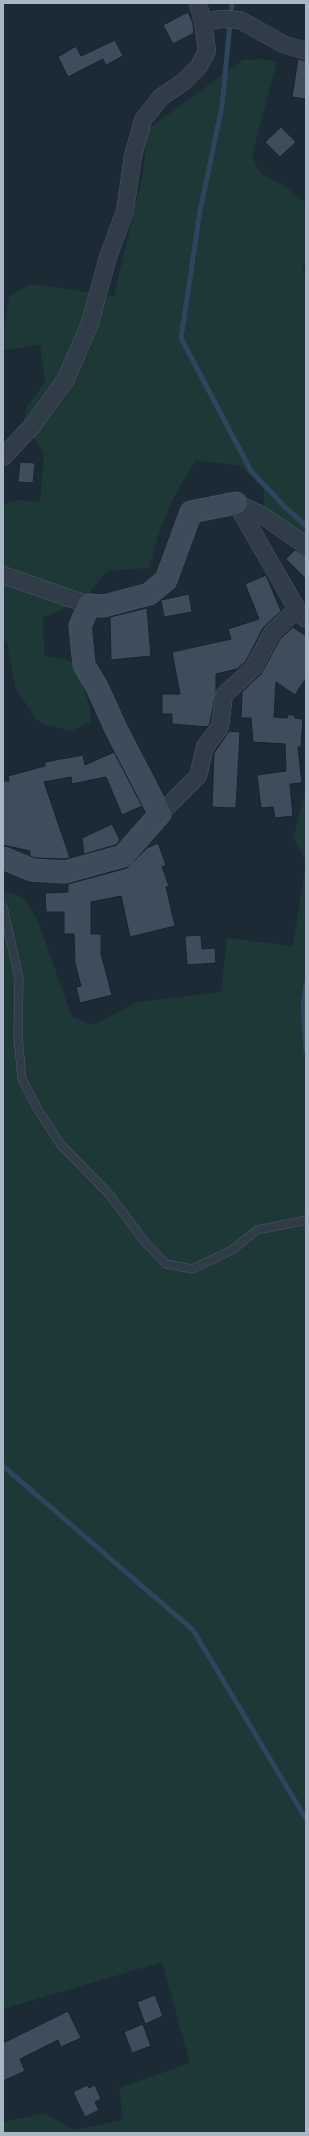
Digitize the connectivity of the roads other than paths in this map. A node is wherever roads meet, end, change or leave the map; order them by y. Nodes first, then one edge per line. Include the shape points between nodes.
1 (198, 3) edge
2 (203, 22) junction
3 (306, 51) edge
4 (3, 457) edge
5 (236, 503) junction
6 (306, 546) edge
7 (3, 575) edge
8 (89, 605) junction
9 (301, 614) edge
10 (160, 814) junction
11 (3, 858) edge
12 (3, 907) edge
13 (306, 1220) edge

1 - 2 street
2 - 3 street via 240,20 283,44
2 - 4 street via 207,51 199,66 182,83 161,97 144,120 132,156 125,211 108,257 90,324 66,379 33,425
5 - 6 street via 262,515
5 - 8 street via 191,512 166,580 149,594 104,606
5 - 9 street
7 - 8 street
8 - 10 street via 80,626 84,666 98,687 116,729
9 - 10 street via 272,633 254,667 224,695 220,727 205,747 198,776
10 - 11 street via 123,856 65,872 32,870
12 - 13 lane via 19,978 18,1036 22,1079 61,1145 109,1194 145,1242 166,1264 192,1269 232,1250 257,1230

